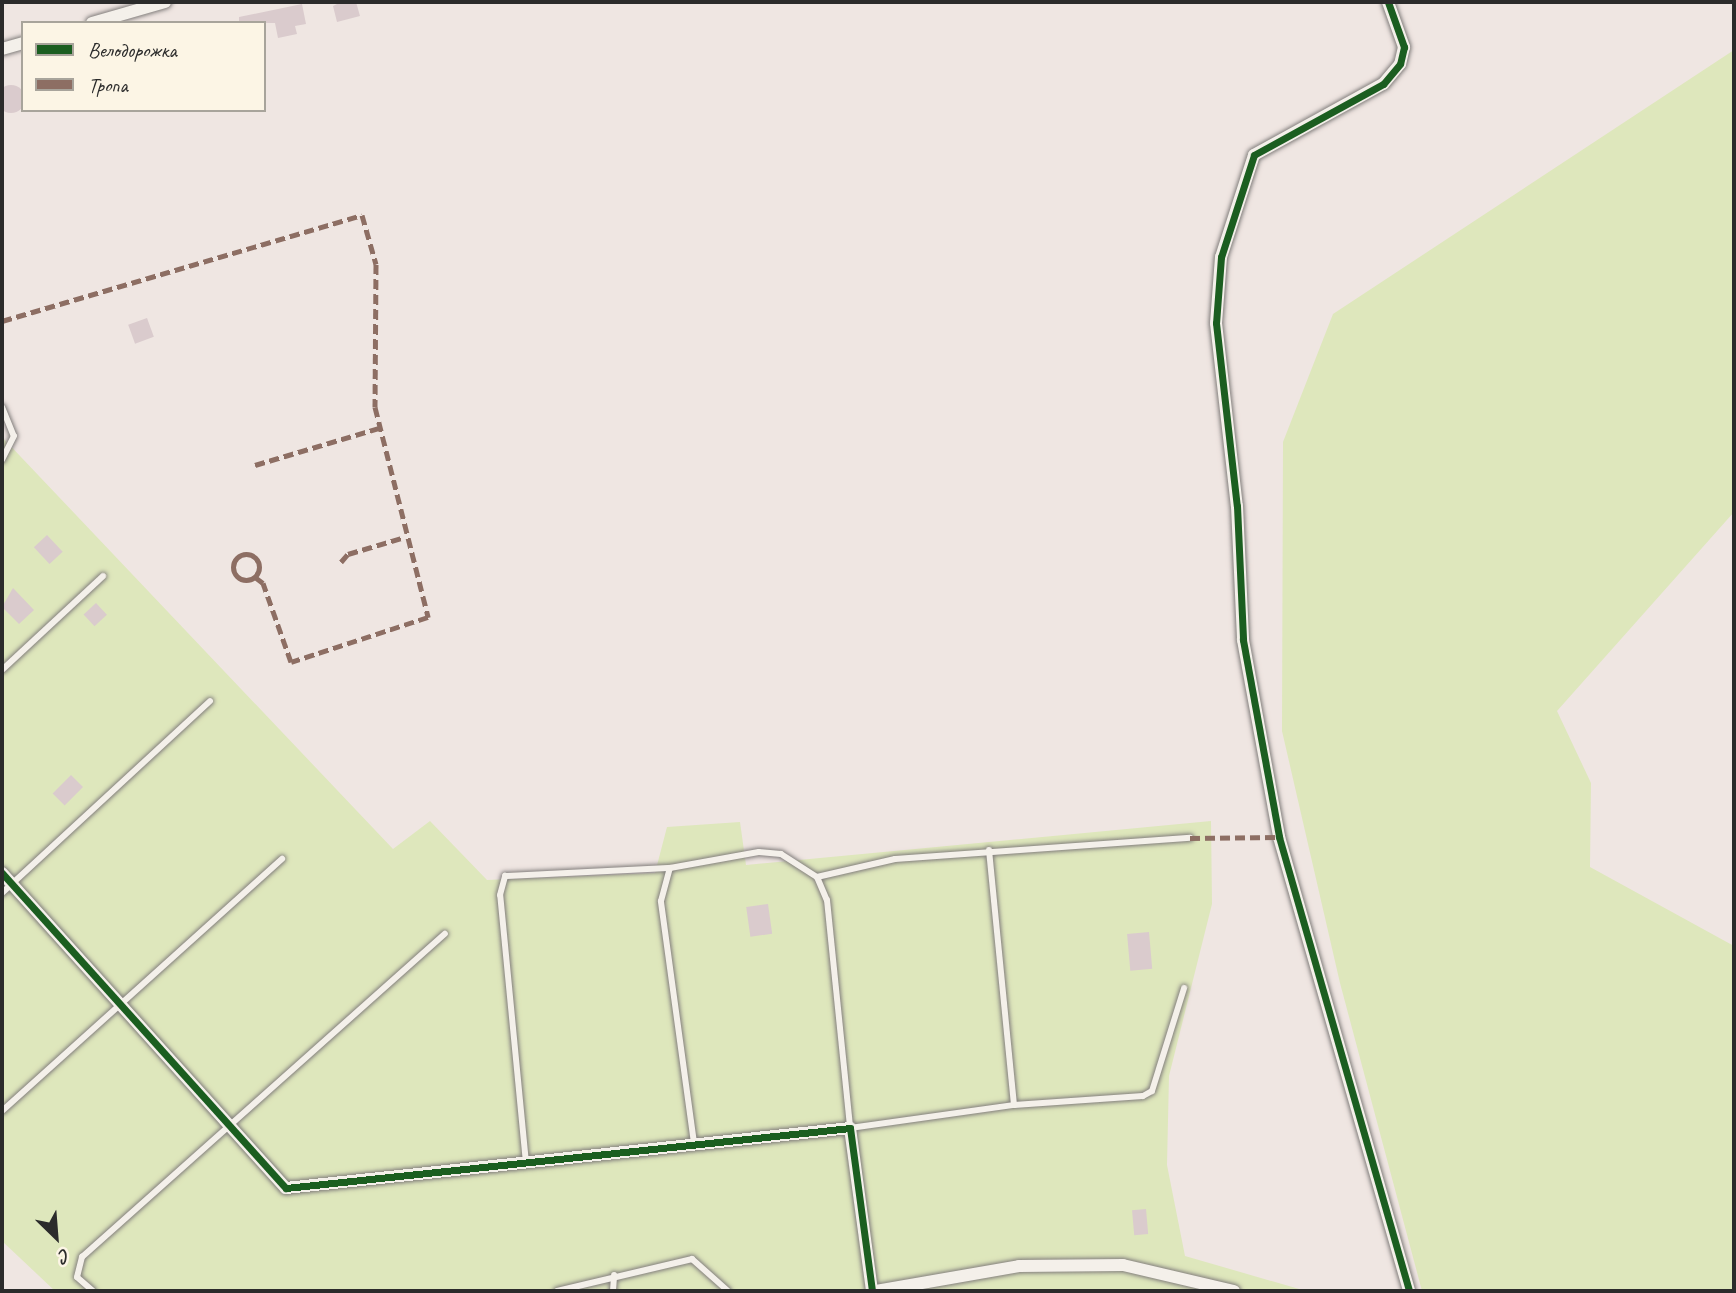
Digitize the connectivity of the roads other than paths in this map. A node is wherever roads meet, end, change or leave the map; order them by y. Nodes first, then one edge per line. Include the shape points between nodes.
1 (166, 2) edge
2 (1388, 2) edge
3 (99, 21) edge
4 (21, 44) edge
5 (2, 49) edge
6 (2, 407) edge
7 (2, 460) edge
8 (103, 576) dead end
9 (2, 670) edge
10 (210, 701) dead end
11 (1190, 838) dead end
12 (989, 850) junction
13 (282, 859) dead end
14 (670, 868) junction
15 (2, 873) edge
16 (817, 877) junction
17 (13, 884) junction
18 (2, 893) edge
19 (445, 934) dead end
20 (1184, 988) dead end
21 (122, 1005) junction
22 (1014, 1105) junction
23 (2, 1111) edge
24 (230, 1124) junction
25 (850, 1128) junction
26 (694, 1143) junction
27 (526, 1163) junction
28 (614, 1275) junction
29 (93, 1291) edge
30 (557, 1291) edge
31 (613, 1291) edge
32 (728, 1291) edge
33 (874, 1291) edge
34 (1234, 1291) edge
35 (1409, 1291) edge

1 - 3 street
2 - 35 street via 1404,47 1400,64 1383,84 1272,140 1254,155 1222,257 1216,323 1237,506 1243,640 1279,837
4 - 5 street
6 - 7 lane via 14,436
8 - 9 lane
10 - 17 lane
11 - 12 lane
12 - 16 lane via 895,859
12 - 22 lane
13 - 21 lane
14 - 16 lane via 759,852 781,854
14 - 26 lane via 661,901
14 - 27 lane via 505,876 500,895
15 - 17 street
16 - 25 lane via 829,913
17 - 18 lane
17 - 21 street
19 - 24 lane
20 - 22 lane via 1152,1091
21 - 23 lane
21 - 24 street
22 - 25 lane
24 - 27 street via 286,1188
24 - 29 lane via 82,1257 77,1277
25 - 26 street
25 - 33 street
26 - 27 street
28 - 30 lane
28 - 31 lane
28 - 32 lane via 692,1259
33 - 34 street via 1020,1266 1123,1265

